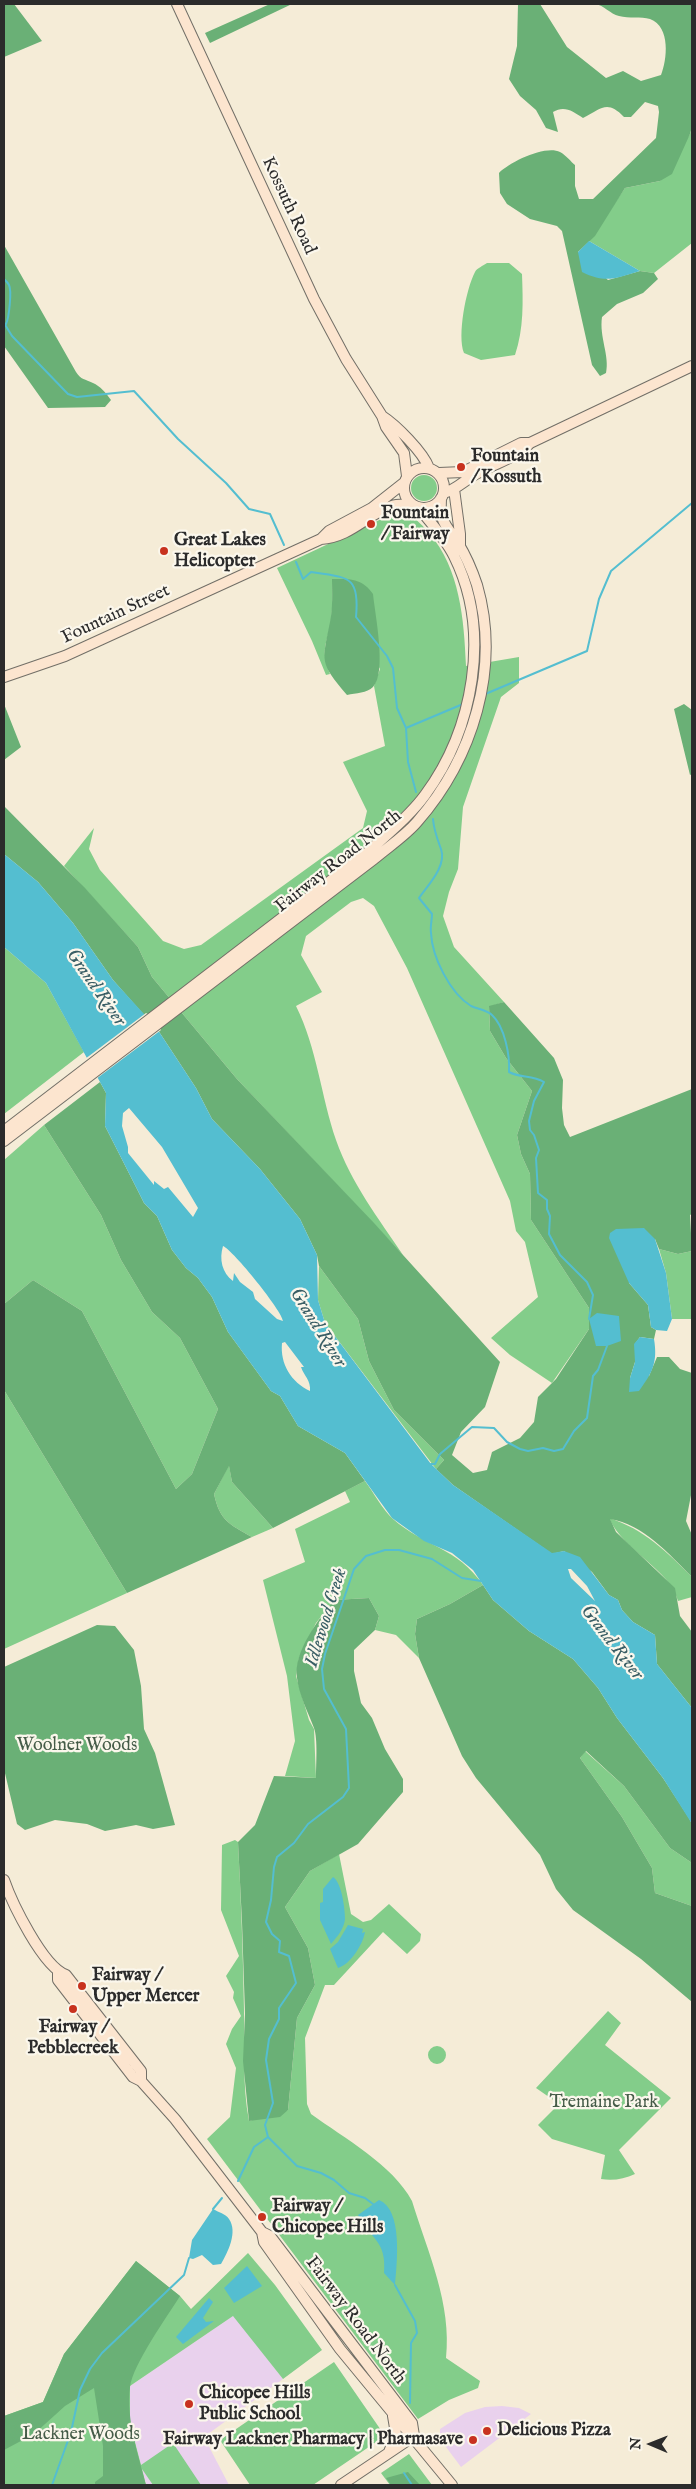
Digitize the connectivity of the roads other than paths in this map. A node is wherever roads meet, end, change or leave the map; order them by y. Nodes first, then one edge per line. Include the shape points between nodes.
1 (177, 4) edge
2 (692, 366) edge
3 (382, 416) junction
4 (530, 443) junction
5 (429, 468) junction
6 (439, 473) junction
7 (406, 479) junction
8 (446, 494) junction
9 (415, 506) junction
10 (321, 539) junction
11 (460, 545) junction
12 (4, 677) edge
13 (193, 991) junction
14 (19, 1124) junction
15 (4, 1132) edge
16 (4, 1140) edge
17 (4, 1880) edge
18 (262, 2232) junction
19 (392, 2414) junction
20 (414, 2436) junction
21 (388, 2453) junction
22 (341, 2485) edge
23 (452, 2485) edge

1 - 3 main road, Kossuth Road via 314,299
2 - 4 main road
3 - 5 main road, Kossuth Road via 426,460
3 - 7 main road, Kossuth Road via 386,428 404,453
4 - 6 main road via 521,443 459,473
4 - 8 main road
5 - 6 main road
5 - 7 main road via 417,469
6 - 8 main road
7 - 9 main road via 404,490
7 - 10 main road, Fountain Street via 372,508
8 - 9 main road via 432,507
8 - 11 main road via 460,534
8 - 11 main road, Fairway Road North via 443,518
9 - 10 main road, Fountain Street via 392,506 331,538
9 - 13 main road, Fairway Road North via 438,530 455,557 468,596 472,621 470,695 452,751 437,778 408,815 368,852
10 - 12 main road, Fountain Street via 65,656
11 - 13 main road, Fairway Road North via 477,586 485,643 483,678 476,717 443,790 416,824 374,859
13 - 14 main road, Fairway Road North
14 - 15 main road, Fairway Road North
14 - 16 main road, Fairway Road North
17 - 18 main road, Fairway Road North via 11,1902 30,1935 58,1972 66,1975 106,2024 141,2071 141,2081 196,2144
18 - 19 main road, Fairway Road North via 264,2242 304,2299
18 - 20 main road, Fairway Road North via 270,2236 412,2423
19 - 20 main road, Fairway Road North
19 - 21 main road via 396,2434
20 - 21 main road
20 - 23 main road, Fairway Road North
21 - 22 main road

